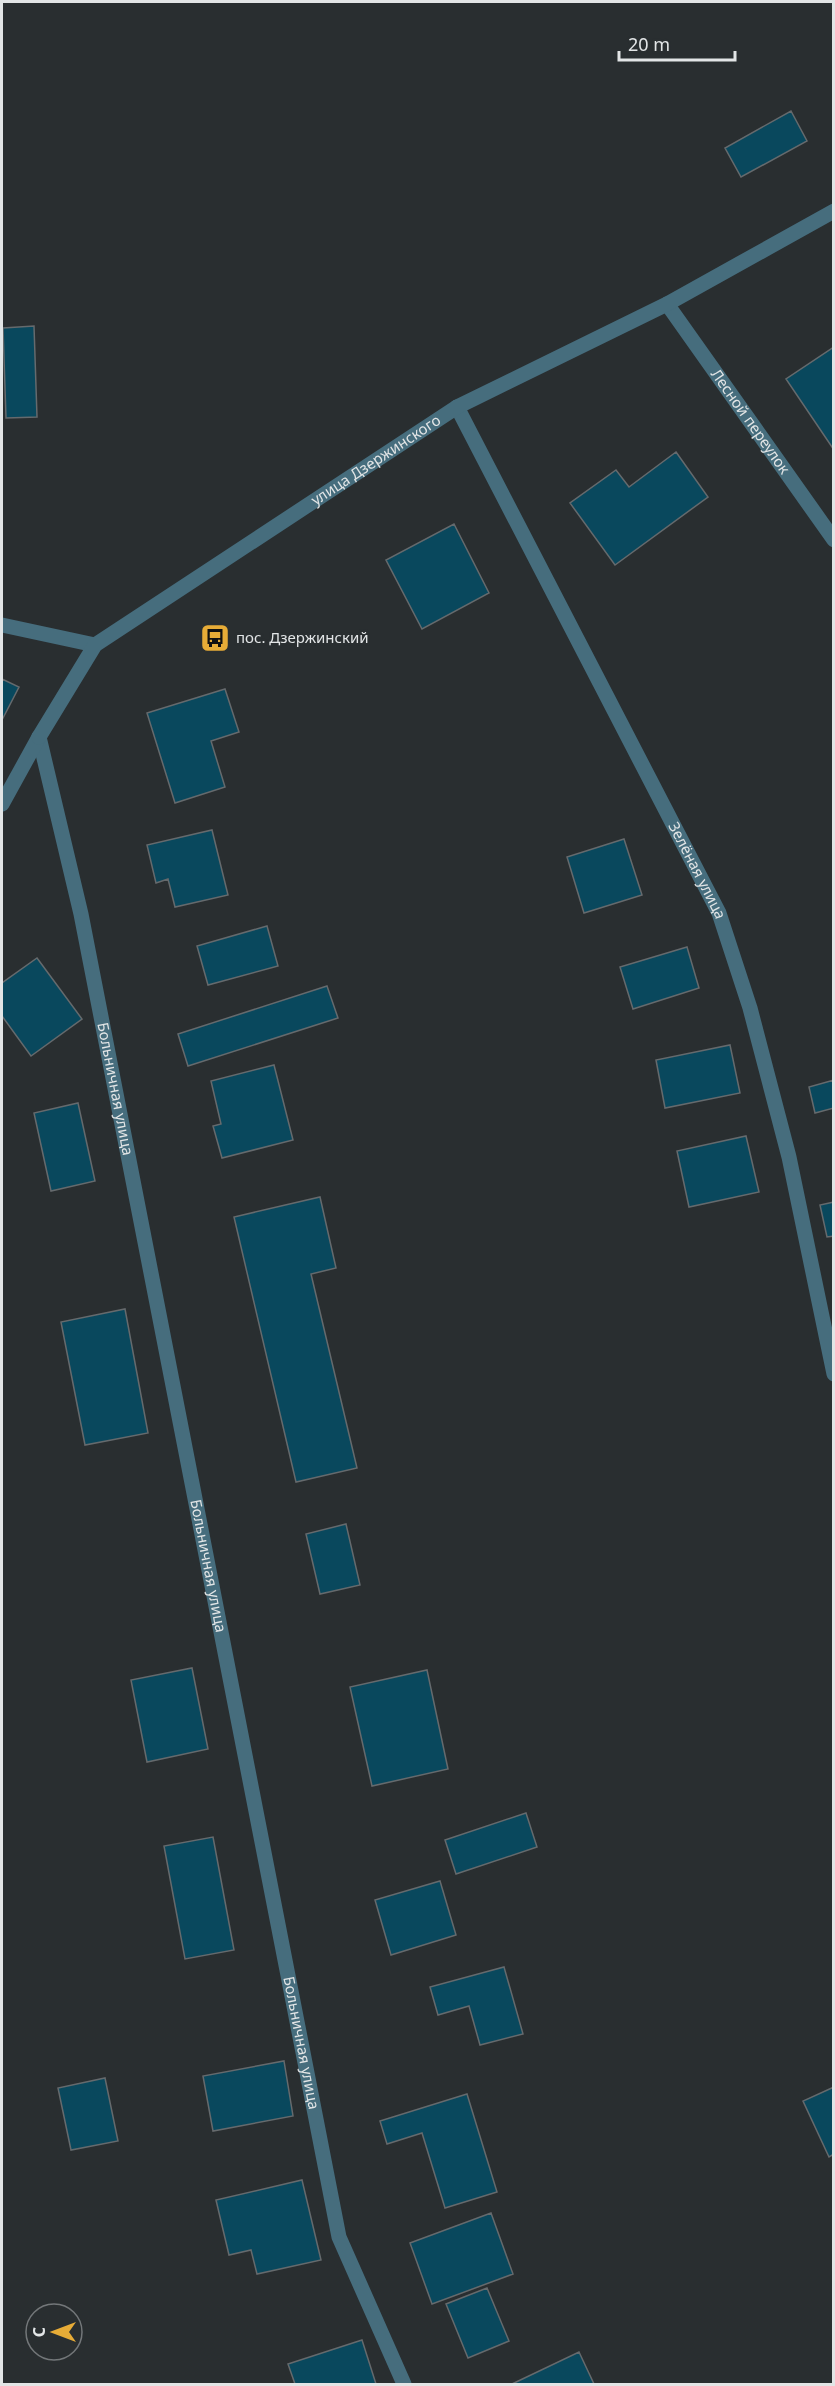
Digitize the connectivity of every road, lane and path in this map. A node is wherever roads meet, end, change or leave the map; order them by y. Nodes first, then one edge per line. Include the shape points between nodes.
1 (834, 211) edge
2 (667, 304) junction
3 (457, 407) junction
4 (834, 540) edge
5 (2, 625) edge
6 (95, 645) junction
7 (39, 737) junction
8 (2, 804) edge
9 (834, 1374) edge
10 (404, 2385) edge

1 - 2 street, улица Дзержинского
2 - 3 street, улица Дзержинского
2 - 4 street, Лесной переулок
3 - 6 street, улица Дзержинского
3 - 9 street, Зелёная улица via 719,913 750,1008 789,1157
5 - 6 street
6 - 7 street, улица Дзержинского
7 - 8 street, улица Дзержинского
7 - 10 street, Больничная улица via 83,926 339,2237

